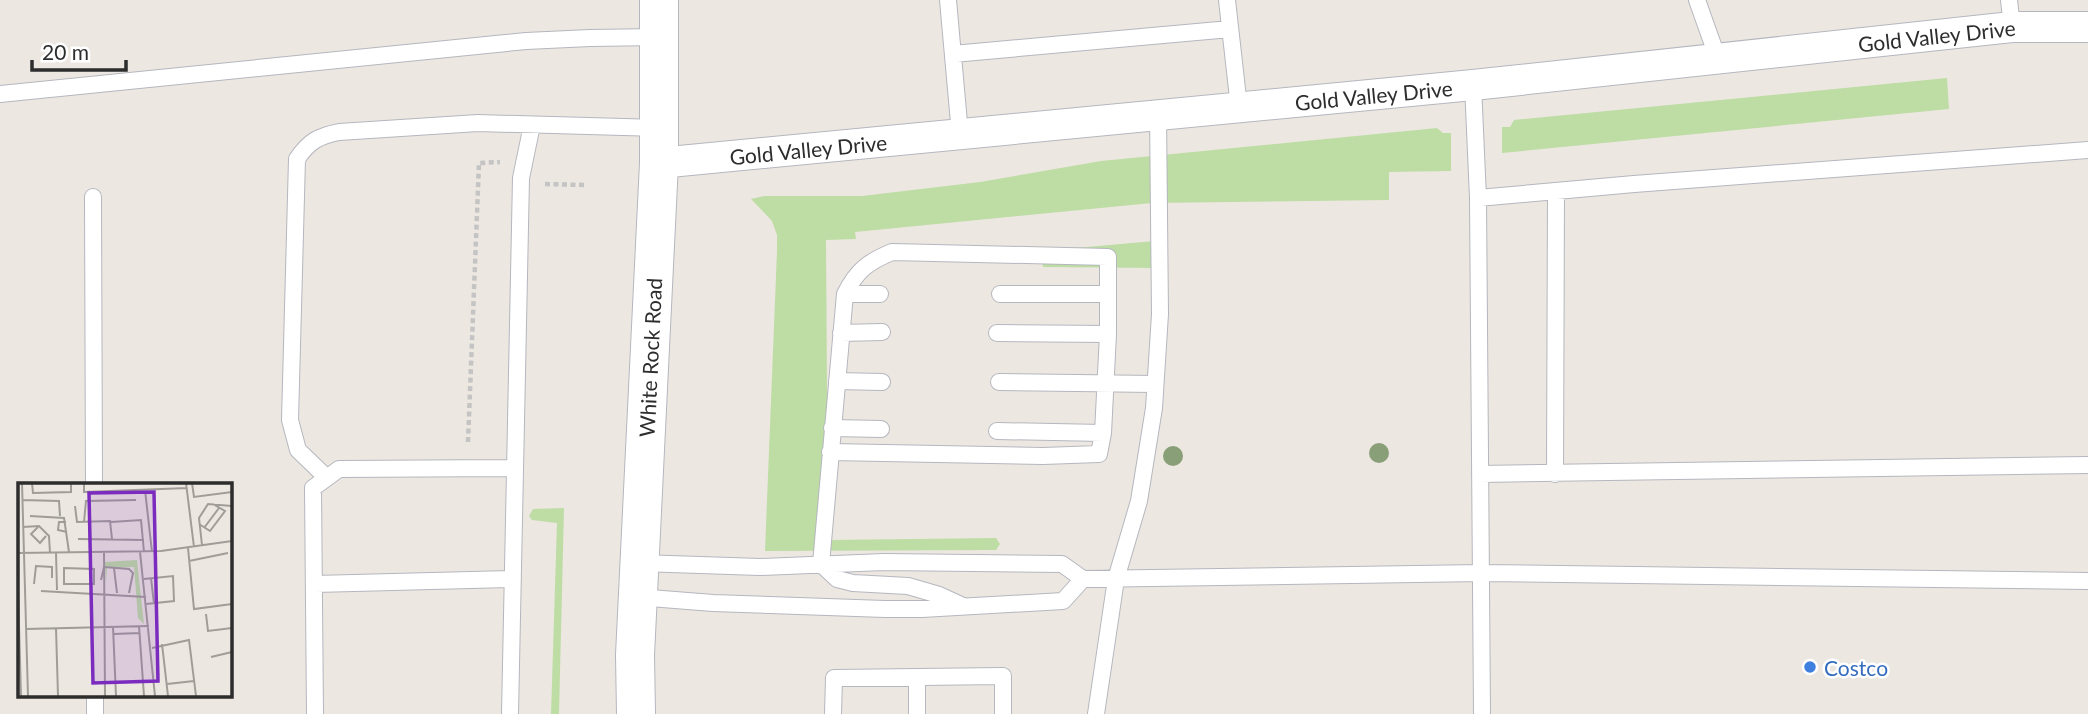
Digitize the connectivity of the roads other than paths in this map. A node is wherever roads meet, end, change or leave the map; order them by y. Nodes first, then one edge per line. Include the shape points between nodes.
1 (948, 0) edge
2 (1227, 0) edge
3 (1697, 0) edge
4 (2010, 14) edge
5 (659, 19) edge
6 (2088, 27) edge
7 (1230, 29) junction
8 (953, 54) junction
9 (1718, 60) junction
10 (1473, 85) junction
11 (0, 94) edge
12 (1239, 107) junction
13 (1158, 114) junction
14 (532, 125) junction
15 (960, 134) junction
16 (659, 145) junction
17 (2088, 150) edge
18 (1556, 191) junction
19 (93, 197) dead end
20 (1478, 198) junction
21 (845, 294) junction
22 (880, 294) dead end
23 (1000, 294) dead end
24 (1108, 294) junction
25 (841, 332) junction
26 (882, 332) dead end
27 (997, 333) dead end
28 (1108, 334) junction
29 (837, 381) junction
30 (882, 382) dead end
31 (999, 382) dead end
32 (1104, 382) junction
33 (1155, 384) junction
34 (832, 428) junction
35 (881, 429) dead end
36 (997, 431) dead end
37 (1103, 433) junction
38 (830, 452) junction
39 (2088, 465) edge
40 (515, 468) junction
41 (1480, 474) junction
42 (1555, 474) junction
43 (326, 477) junction
44 (94, 483) edge
45 (821, 564) junction
46 (1481, 573) junction
47 (513, 579) junction
48 (1083, 579) junction
49 (1116, 579) junction
50 (638, 580) junction
51 (2088, 581) edge
52 (315, 584) junction
53 (963, 606) junction
54 (918, 678) junction
55 (95, 696) edge
56 (95, 714) edge
57 (315, 714) edge
58 (510, 714) edge
59 (636, 714) edge
60 (833, 714) edge
61 (917, 714) edge
62 (1003, 714) edge
63 (1096, 714) edge
64 (1482, 714) edge

1 - 8 lane
2 - 7 lane
3 - 9 lane
4 - 6 street, Gold Valley Drive
4 - 9 street, Gold Valley Drive
5 - 11 lane via 590,38
5 - 16 main road, White Rock Road
7 - 8 lane
7 - 12 lane
8 - 15 lane
9 - 10 street, Gold Valley Drive
10 - 12 street, Gold Valley Drive
10 - 20 lane
12 - 13 street, Gold Valley Drive
13 - 15 street, Gold Valley Drive
13 - 33 lane via 1160,314
14 - 16 lane
14 - 40 lane via 522,172
14 - 43 lane via 478,123 339,132 318,136 297,159 290,420 299,450
15 - 16 street, Gold Valley Drive
16 - 50 main road, White Rock Road
17 - 18 lane
18 - 20 lane
18 - 42 lane
19 - 44 lane
20 - 41 lane
21 - 22 lane
21 - 24 lane via 855,275 892,252 1108,257
21 - 25 lane
23 - 24 lane
24 - 28 lane
25 - 26 lane
25 - 29 lane
27 - 28 lane
28 - 32 lane
29 - 30 lane
29 - 34 lane
31 - 32 lane
32 - 33 lane
32 - 37 lane
33 - 49 lane via 1139,501
34 - 35 lane
34 - 38 lane
36 - 37 lane
37 - 38 lane via 1099,454
38 - 45 lane
39 - 42 lane
40 - 43 lane via 339,469
40 - 47 lane
41 - 42 lane
41 - 46 lane
43 - 52 lane via 313,488
45 - 48 lane via 1062,564
45 - 50 lane
45 - 53 lane via 837,579 908,586
46 - 49 lane
46 - 51 lane
46 - 64 lane
47 - 52 lane
47 - 58 lane
48 - 49 lane
48 - 53 lane via 1063,601
49 - 63 lane
50 - 53 lane via 713,603 885,609
50 - 59 main road, White Rock Road
52 - 57 lane
54 - 60 lane via 834,678
54 - 61 lane
54 - 62 lane via 1003,676
55 - 56 lane

